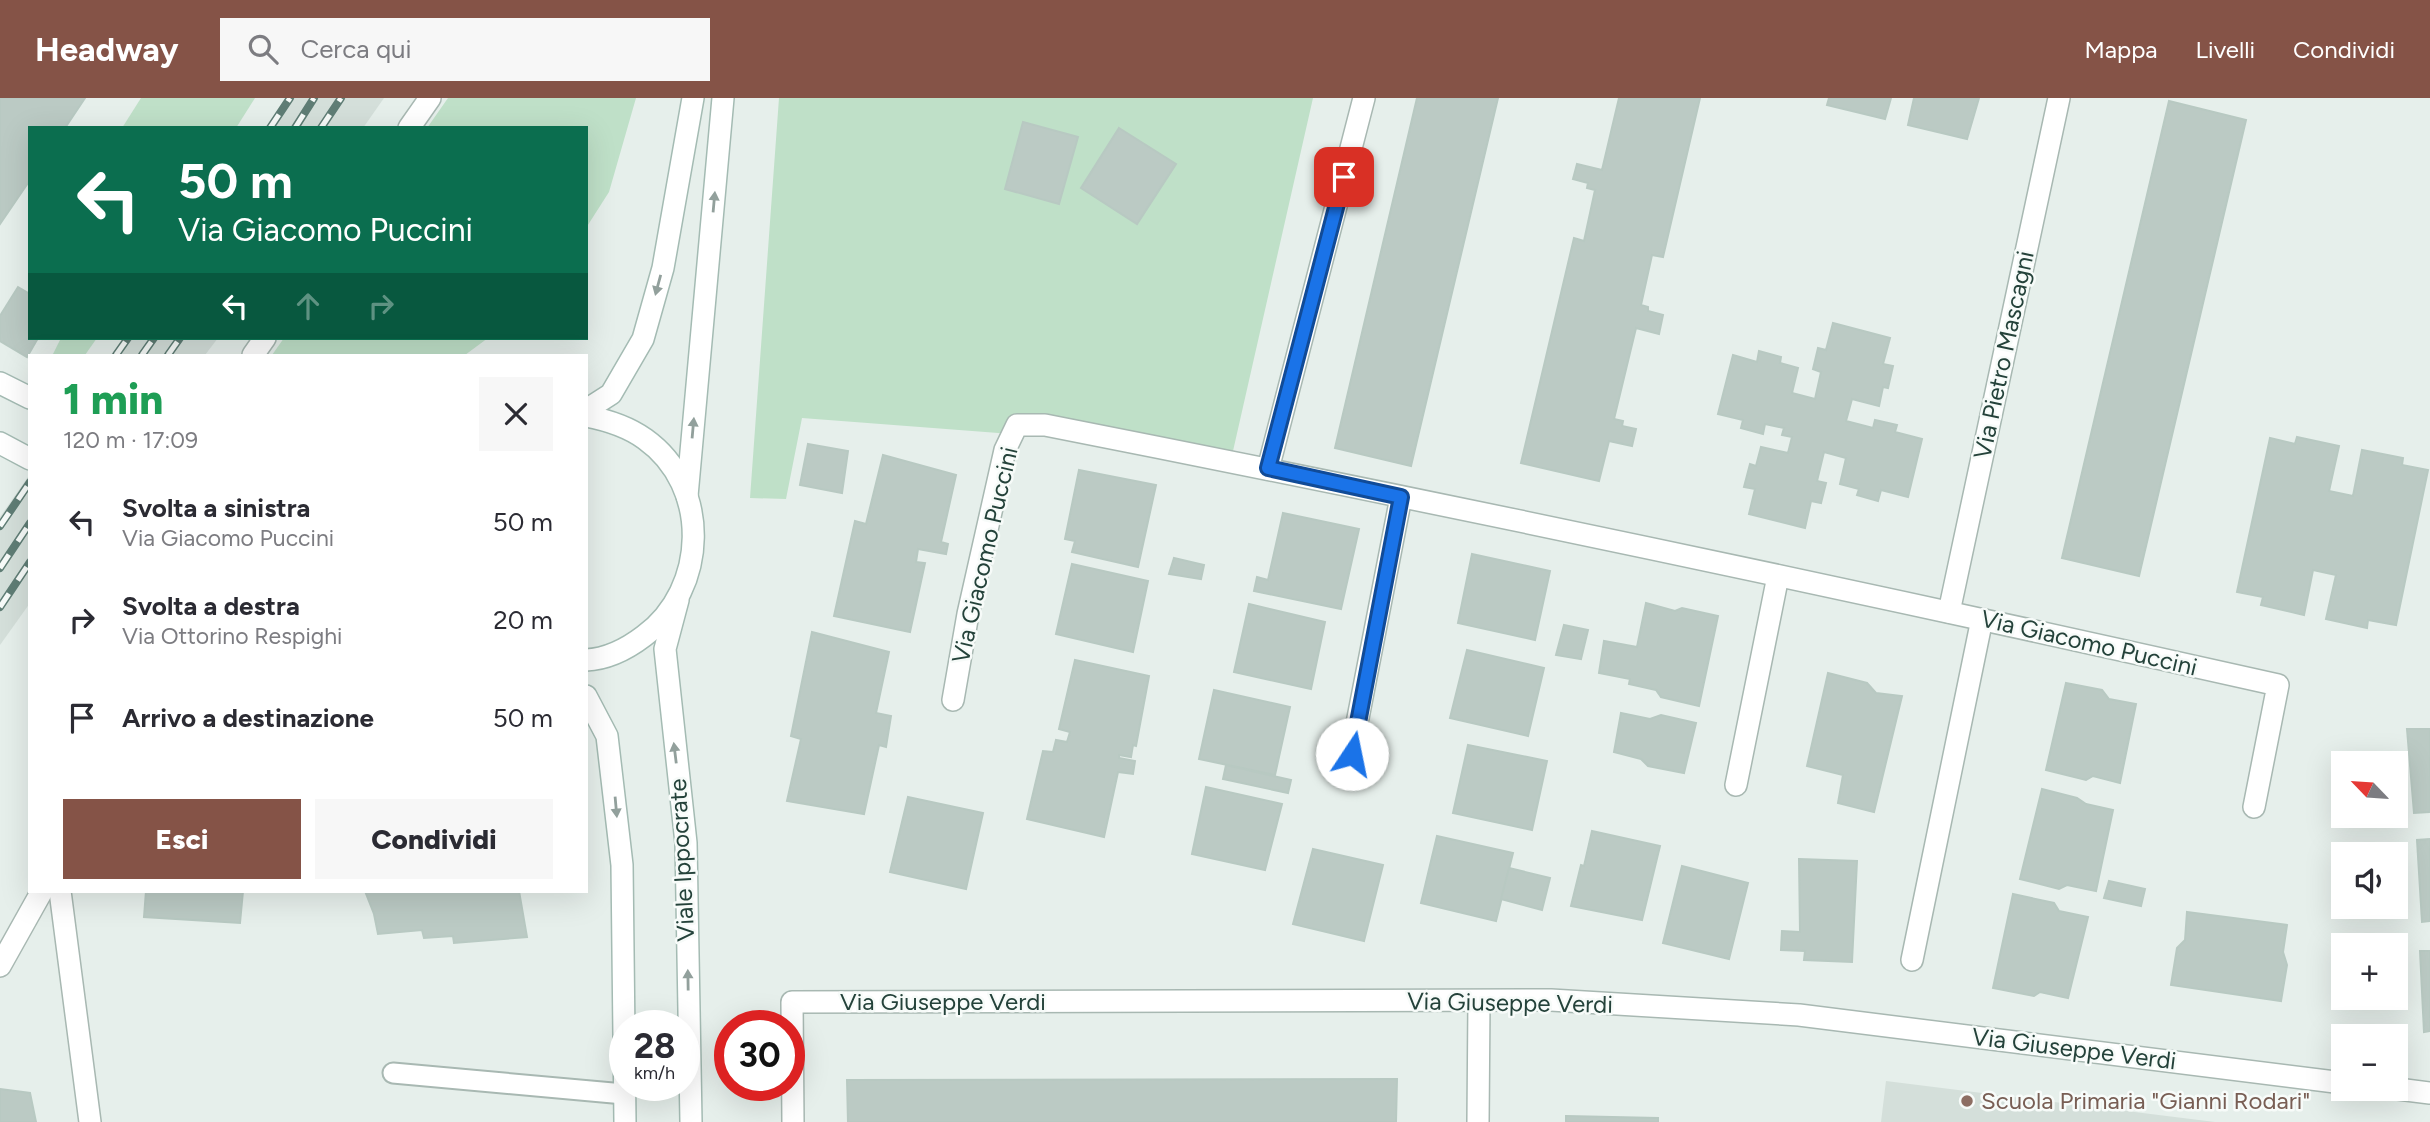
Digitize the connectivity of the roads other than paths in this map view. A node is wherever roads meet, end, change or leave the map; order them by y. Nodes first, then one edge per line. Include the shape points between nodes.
1 (430, 98) edge
2 (693, 98) edge
3 (723, 98) edge
4 (1364, 98) edge
5 (2059, 98) edge
6 (410, 126) edge
7 (0, 383) edge
8 (28, 397) edge
9 (588, 411) edge
10 (588, 414) edge
11 (0, 443) edge
12 (28, 458) edge
13 (1268, 468) junction
14 (687, 496) junction
15 (1401, 497) junction
16 (1778, 576) junction
17 (678, 600) junction
18 (1949, 612) junction
19 (1982, 619) junction
20 (588, 660) edge
21 (588, 700) edge
22 (953, 700) dead end
23 (1352, 754) dead end
24 (1736, 785) dead end
25 (2254, 807) dead end
26 (41, 893) edge
27 (60, 893) edge
28 (1912, 960) dead end
29 (0, 966) edge
30 (1479, 1000) junction
31 (623, 1010) edge
32 (393, 1073) dead end
33 (2331, 1082) edge
34 (2408, 1090) edge
35 (609, 1093) edge
36 (2430, 1093) edge
37 (624, 1101) edge
38 (90, 1122) edge
39 (625, 1122) edge
40 (691, 1122) edge
41 (793, 1122) edge
42 (1478, 1122) edge

1 - 6 street
2 -> 9 street via 663,268 643,339 611,394
14 -> 3 street
4 - 13 street
5 - 18 street, Via Pietro Mascagni
7 - 8 street
10 - 14 street via 646,439 671,464
11 - 12 street
13 - 15 street, Via Giacomo Puccini
13 - 22 street, Via Giacomo Puccini via 1045,425 1017,425 1005,450
14 - 17 street via 694,531 691,567
15 - 16 street, Via Giacomo Puccini
15 - 23 street
16 - 18 street, Via Giacomo Puccini
16 - 24 street
17 - 20 street via 657,627 629,648
40 -> 17 street, Viale Ippocrate via 686,843 665,649
18 - 19 street, Via Giacomo Puccini
19 - 25 street, Via Giacomo Puccini via 2278,685
19 - 28 street
21 -> 31 street via 607,736 616,805 622,865
26 - 29 street
27 - 38 street
30 - 33 street, Via Giuseppe Verdi via 1799,1015
30 - 41 street, Via Giuseppe Verdi via 792,1002
30 - 42 street
32 - 35 lane
34 - 36 street
37 - 39 street

